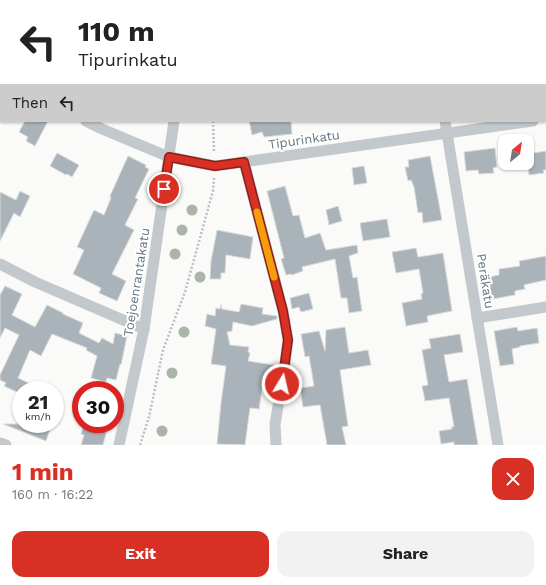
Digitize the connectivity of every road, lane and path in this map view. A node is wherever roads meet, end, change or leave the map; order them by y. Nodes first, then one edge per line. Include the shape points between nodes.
1 (88, 122) edge
2 (174, 122) edge
3 (213, 122) edge
4 (445, 122) edge
5 (525, 122) edge
6 (447, 132) junction
7 (169, 157) junction
8 (244, 162) junction
9 (215, 166) junction
10 (0, 264) edge
11 (546, 307) edge
12 (477, 318) junction
13 (144, 329) junction
14 (0, 443) edge
15 (6, 445) edge
16 (119, 445) edge
17 (140, 445) edge
18 (276, 445) edge
19 (498, 445) edge

1 - 7 street, Tipurinkatu
2 - 7 street, Toejoenrantakatu
3 - 9 path
4 - 6 street, Peräkatu
5 - 6 street, Tipurinkatu
6 - 8 street, Tipurinkatu
6 - 12 street, Peräkatu
7 - 9 street, Tipurinkatu
7 - 13 street, Toejoenrantakatu
8 - 9 street, Tipurinkatu
8 - 18 street via 283,311 288,340 275,424
9 - 17 path via 213,191 185,292 163,350 149,417
10 - 13 street via 35,282
11 - 12 street
12 - 19 street, Peräkatu
13 - 16 street, Toejoenrantakatu
14 - 15 street

